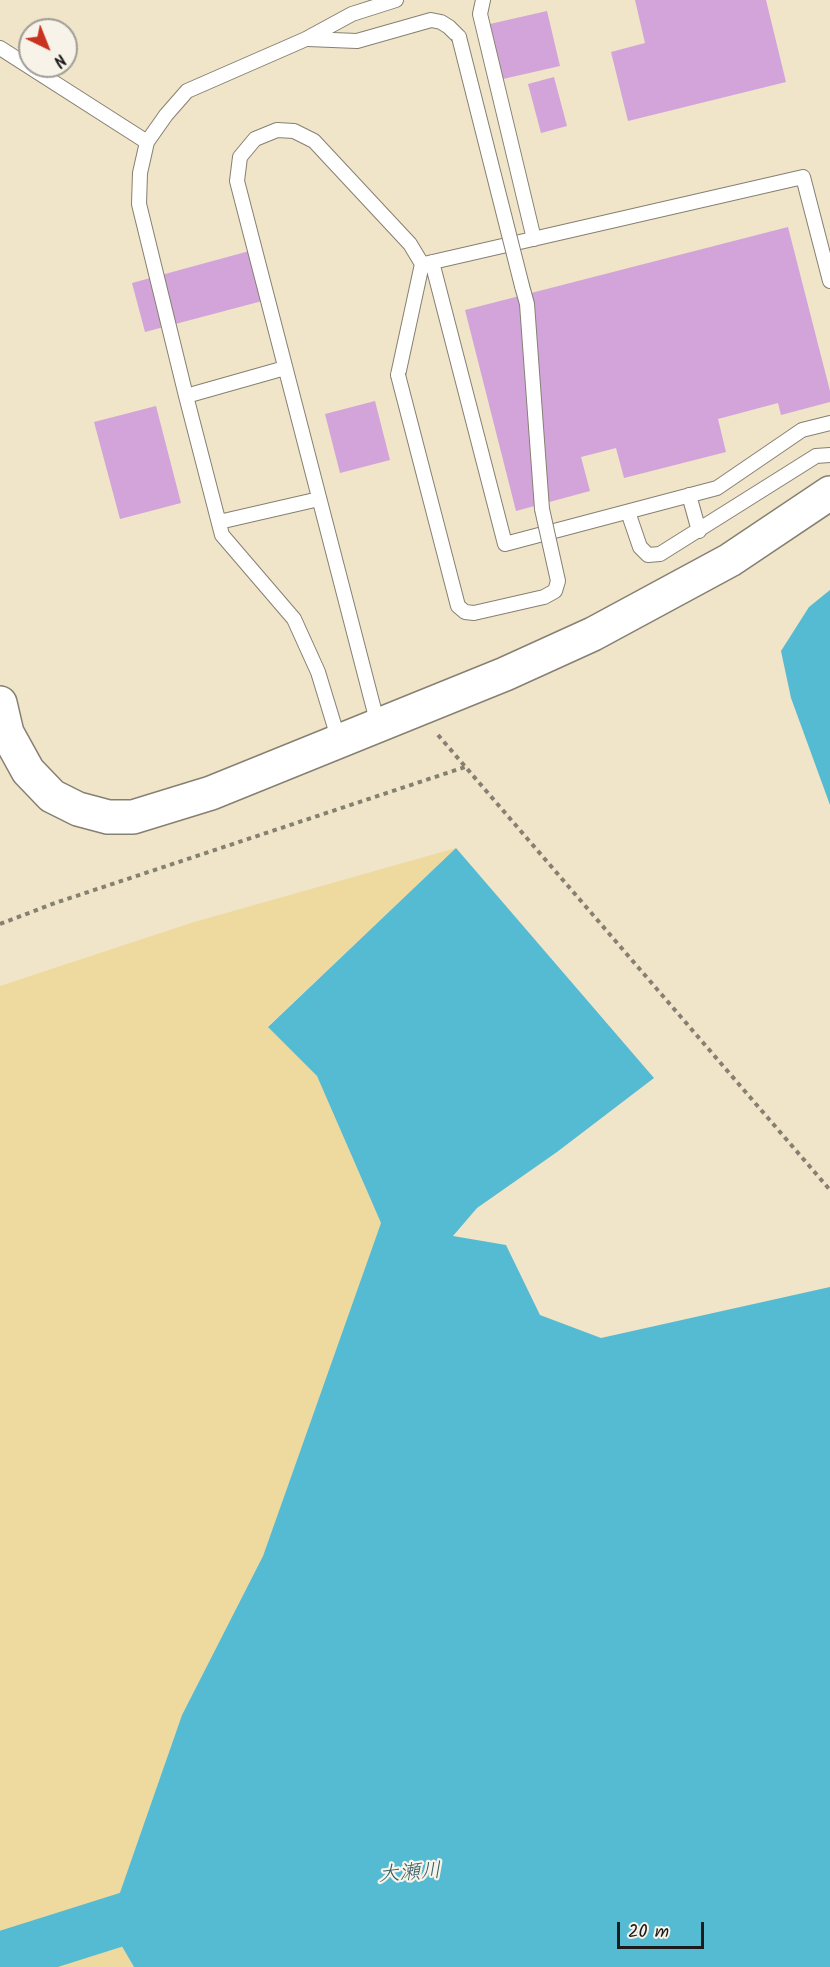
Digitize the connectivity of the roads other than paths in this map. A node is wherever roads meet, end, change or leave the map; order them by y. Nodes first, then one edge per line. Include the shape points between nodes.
1 (396, 0) edge
2 (483, 0) edge
3 (306, 39) junction
4 (0, 48) edge
5 (147, 142) junction
6 (534, 239) junction
7 (427, 263) junction
8 (830, 281) edge
9 (285, 368) junction
10 (186, 396) junction
11 (830, 423) edge
12 (830, 454) edge
13 (830, 493) edge
14 (689, 495) junction
15 (318, 499) junction
16 (628, 512) junction
17 (219, 522) junction
18 (699, 531) junction
19 (0, 703) edge
20 (378, 724) junction
21 (339, 741) junction

1 - 3 lane via 352,14
2 - 6 lane via 480,14
3 - 5 lane via 187,91
3 - 7 lane, bridge via 357,41 431,20 441,22 459,37 527,304 543,509 558,581 555,591 544,597 474,613 465,612 456,601 398,375
4 - 5 lane
5 - 10 lane via 139,204
6 - 7 lane
6 - 8 lane via 803,177
7 - 9 lane via 314,141 294,131 277,130 255,139 240,157 237,181
7 - 16 lane via 505,544
9 - 10 lane
9 - 15 lane
10 - 17 lane
11 - 14 lane via 802,430 717,488
12 - 18 lane via 816,456
13 - 20 street via 730,560 594,634
14 - 16 lane
14 - 18 lane
15 - 17 lane
15 - 20 lane
16 - 18 lane via 640,547 648,555 660,554
17 - 21 lane via 222,535 294,619 318,672
19 - 21 street via 7,733 28,771 52,796 78,809 108,817 133,817 211,793
20 - 21 street

